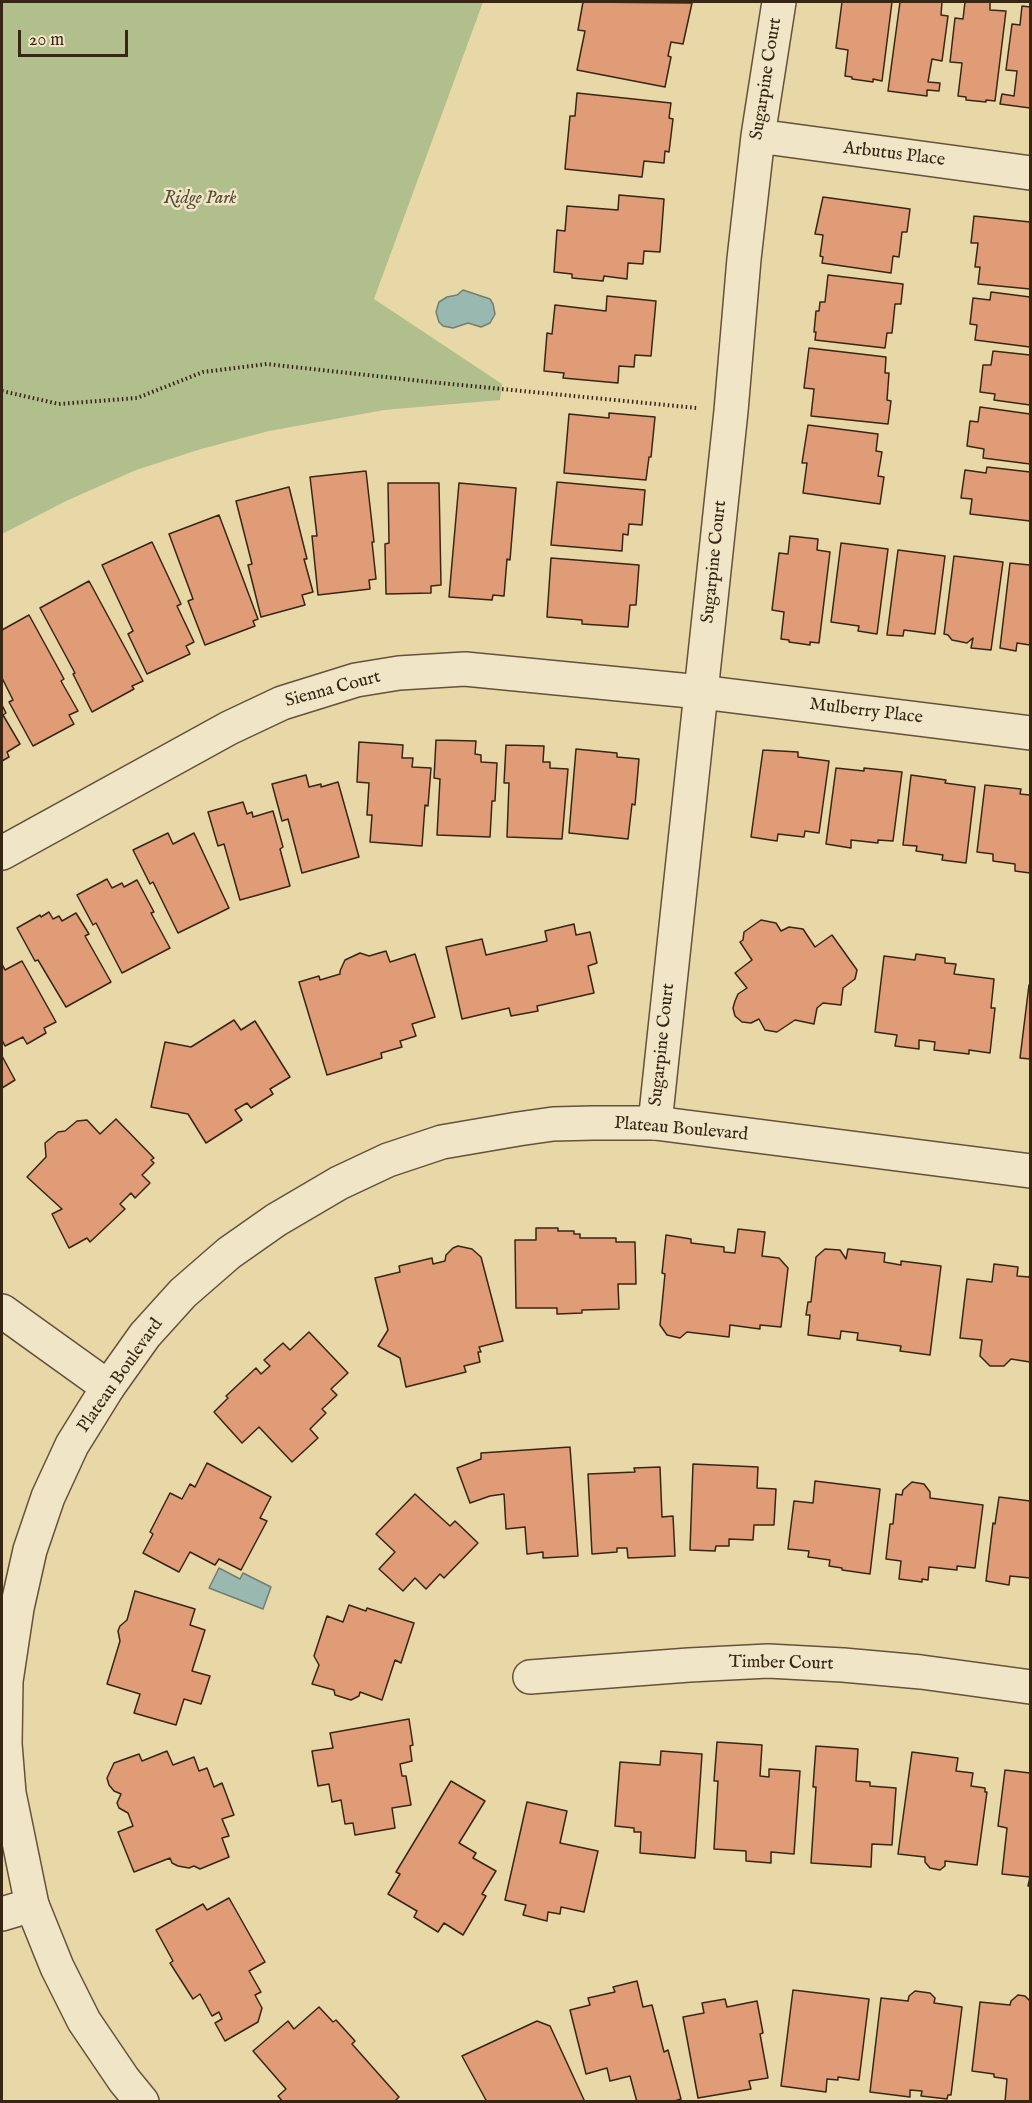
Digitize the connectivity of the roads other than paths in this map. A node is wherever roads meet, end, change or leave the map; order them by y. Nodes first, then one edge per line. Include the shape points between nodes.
1 (779, 2) edge
2 (758, 136) junction
3 (1030, 173) edge
4 (700, 692) junction
5 (1030, 733) edge
6 (2, 853) edge
7 (655, 1124) junction
8 (1030, 1171) edge
9 (2, 1311) edge
10 (108, 1387) junction
11 (9, 1607) edge
12 (530, 1677) dead end
13 (1030, 1687) edge
14 (32, 1905) junction
15 (2, 1914) edge
16 (142, 2102) edge

1 - 2 street, Sugarpine Court
2 - 3 street, Arbutus Place
2 - 4 street, Sugarpine Court
4 - 5 street, Mulberry Place
4 - 6 street, Sienna Court via 465,669 356,680 282,703 229,728
4 - 7 street, Sugarpine Court
7 - 8 street, Plateau Boulevard
7 - 10 street, Plateau Boulevard via 553,1124 442,1142 388,1160 339,1183 266,1226 191,1286 145,1335
9 - 10 street
10 - 11 street, Plateau Boulevard via 72,1445 48,1497
11 - 14 street, Plateau Boulevard via 9,1793
12 - 13 street, Timber Court via 768,1661 921,1672
14 - 15 street
14 - 16 street, Plateau Boulevard via 84,2021

